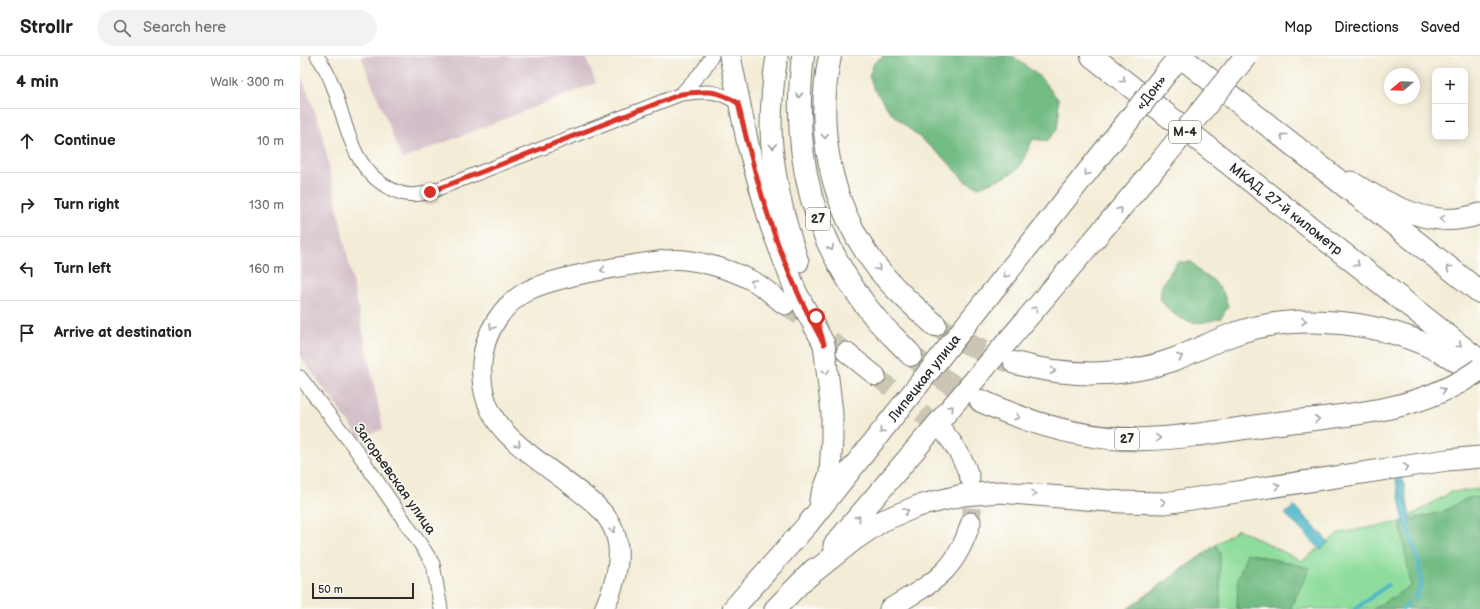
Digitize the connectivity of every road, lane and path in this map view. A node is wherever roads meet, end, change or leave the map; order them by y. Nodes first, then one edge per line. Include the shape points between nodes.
1 (317, 56) edge
2 (712, 56) edge
3 (730, 56) edge
4 (777, 56) edge
5 (803, 56) edge
6 (830, 56) edge
7 (1092, 56) edge
8 (1180, 56) edge
9 (1246, 56) edge
10 (681, 94) junction
11 (738, 103) junction
12 (1116, 136) joint
13 (1313, 160) junction
14 (1156, 168) joint
15 (1480, 214) edge
16 (1480, 292) edge
17 (785, 305) tunnel mouth
18 (935, 325) tunnel mouth
19 (824, 344) junction
20 (846, 352) tunnel mouth
21 (911, 354) tunnel mouth
22 (1480, 361) edge
23 (1015, 363) tunnel mouth
24 (1480, 369) edge
25 (876, 376) tunnel mouth
26 (1480, 377) edge
27 (300, 378) edge
28 (981, 401) tunnel mouth
29 (944, 432) tunnel mouth
30 (1480, 458) edge
31 (970, 478) tunnel mouth
32 (971, 522) tunnel mouth
33 (808, 524) junction
34 (805, 579) junction
35 (441, 609) edge
36 (604, 609) edge
37 (733, 609) edge
38 (775, 609) edge
39 (890, 609) edge

1 - 10 street via 335,90 357,157 380,183 412,196 430,192
2 - 10 street via 704,69
3 - 11 main road
4 -> 19 main road via 771,107 774,160 792,243
5 -> 21 highway, 27 via 799,84 802,156 818,219 838,263 850,282 878,320
6 -> 18 highway via 825,81 824,134 830,167 850,226 873,263 909,302
7 -> 22 highway, МКАД, 27-й километр
8 - 12 highway, «Дон», bridge
13 -> 8 highway
9 - 14 highway, М-4, bridge
10 - 11 street via 710,91 727,96
11 - 19 main road via 771,226 796,292
12 -> 33 main road, Липецкая улица
15 -> 13 main road via 1460,219 1440,219 1418,214 1372,195
16 -> 13 highway
34 -> 14 main road
17 -> 36 street via 754,282 723,268 698,262 669,260 594,271 552,281 528,290 499,315 488,334 482,356 481,377 486,398 494,418 506,433 595,503 614,530 618,547 617,565 613,590
19 -> 33 main road via 832,413 830,474
20 - 25 street
23 -> 26 highway via 1032,368 1077,373 1132,371 1155,366 1255,328 1282,323 1320,321 1363,326 1429,346
28 -> 24 highway, 27, bridge via 1024,420 1066,432 1123,439 1168,438 1403,405 1440,392
27 - 35 street, Загорьевская улица via 354,447 433,564
29 - 31 street via 964,460
34 -> 30 main road via 882,521 918,506 963,495 1000,492 1165,503 1447,460
32 - 39 street via 965,541 945,572 931,584
33 - 37 main road, Липецкая улица
34 - 38 main road

